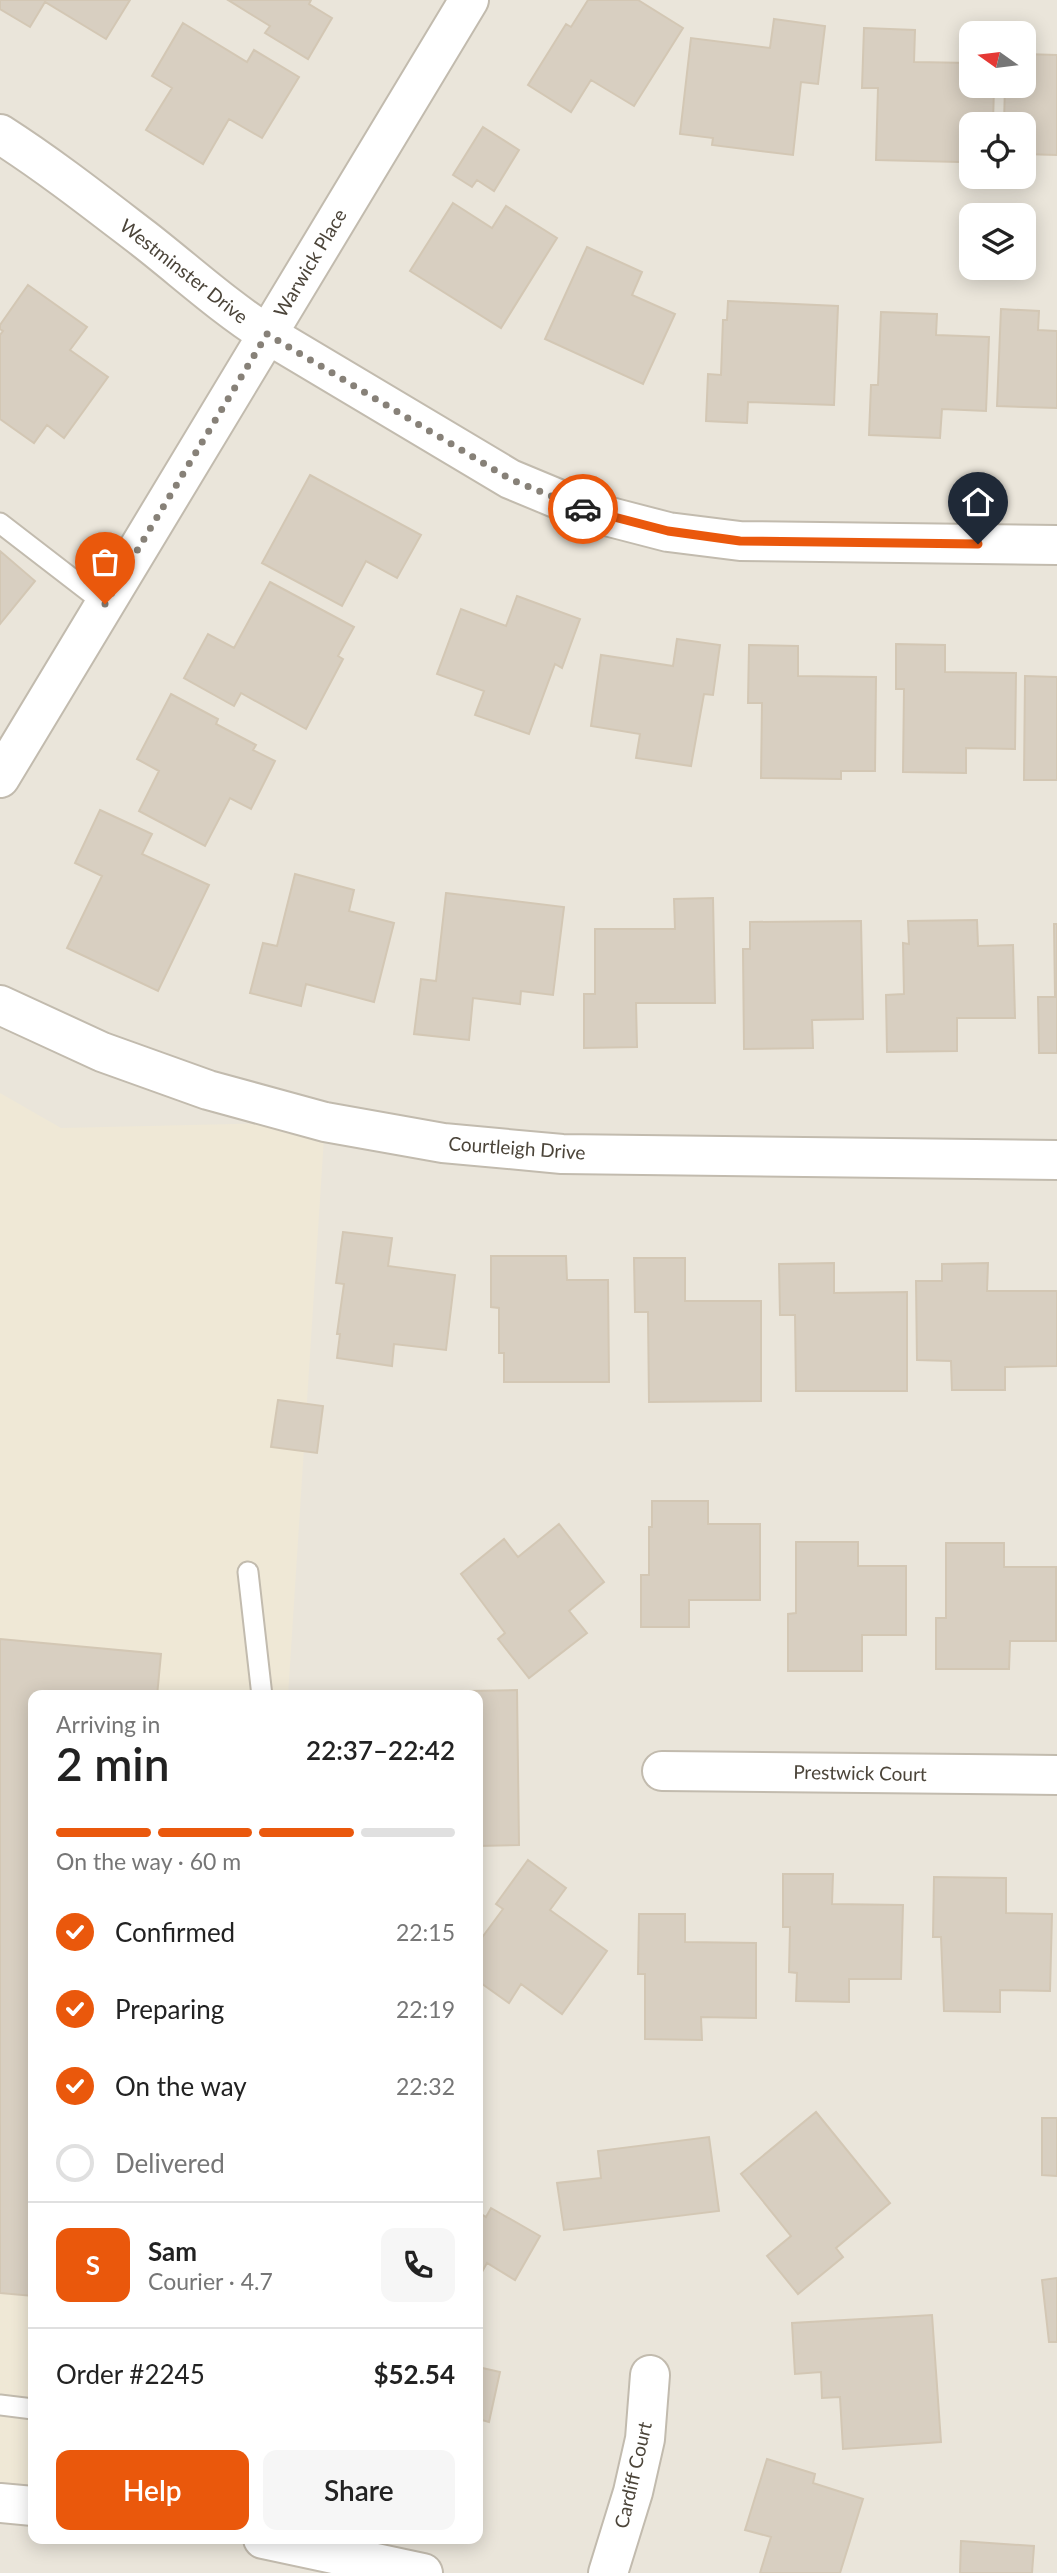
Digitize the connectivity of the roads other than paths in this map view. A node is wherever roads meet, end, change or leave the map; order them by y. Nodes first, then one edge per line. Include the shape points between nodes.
1 (469, 0) edge
2 (0, 134) edge
3 (267, 334) junction
4 (0, 523) edge
5 (1057, 545) edge
6 (105, 604) junction
7 (0, 778) edge
8 (0, 1005) edge
9 (1057, 1160) edge
10 (248, 1573) dead end
11 (261, 1690) edge
12 (662, 1771) dead end
13 (1057, 1775) edge
14 (650, 2375) dead end
15 (0, 2405) edge
16 (28, 2408) edge
17 (0, 2503) edge
18 (28, 2506) edge
19 (287, 2544) edge
20 (423, 2573) edge
21 (608, 2573) edge

1 - 3 street, Warwick Place
2 - 3 street, Westminster Drive
3 - 5 street, Westminster Drive via 510,479 587,511 668,531 740,541
3 - 6 street, Warwick Place
4 - 6 lane
6 - 7 street, Warwick Place
8 - 9 street, Courtleigh Drive via 102,1052 208,1090 325,1122 443,1143 562,1154
10 - 11 lane
12 - 13 street, Prestwick Court
14 - 21 street, Cardiff Court via 645,2439
15 - 16 lane
17 - 18 street
19 - 20 street

